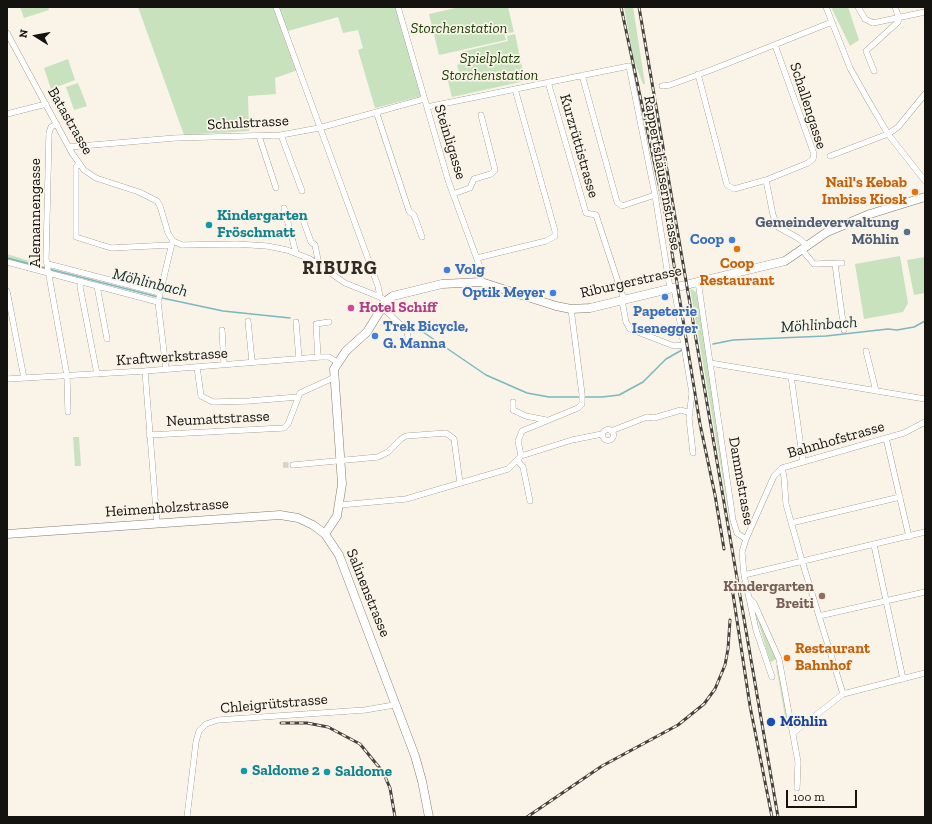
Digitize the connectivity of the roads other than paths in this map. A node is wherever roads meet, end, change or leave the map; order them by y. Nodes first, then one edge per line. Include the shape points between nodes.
1 (276, 7) edge
2 (398, 7) edge
3 (826, 7) edge
4 (858, 7) edge
5 (895, 7) edge
6 (925, 12) edge
7 (899, 18) junction
8 (832, 22) junction
9 (7, 33) edge
10 (776, 45) junction
11 (874, 71) dead end
12 (698, 74) junction
13 (582, 75) junction
14 (548, 82) junction
15 (662, 86) dead end
16 (515, 89) junction
17 (925, 94) edge
18 (424, 99) junction
19 (46, 104) junction
20 (427, 106) junction
21 (7, 114) edge
22 (376, 114) junction
23 (481, 115) dead end
24 (57, 124) junction
25 (320, 128) junction
26 (888, 134) junction
27 (281, 135) junction
28 (259, 136) junction
29 (69, 147) junction
30 (830, 156) dead end
31 (79, 163) junction
32 (766, 180) junction
33 (925, 181) edge
34 (276, 188) dead end
35 (302, 191) dead end
36 (453, 194) junction
37 (655, 195) junction
38 (925, 197) edge
39 (284, 208) dead end
40 (302, 217) dead end
41 (422, 237) dead end
42 (172, 243) junction
43 (805, 248) junction
44 (296, 253) junction
45 (477, 258) junction
46 (7, 262) edge
47 (842, 263) dead end
48 (48, 264) junction
49 (835, 264) junction
50 (319, 265) junction
51 (48, 273) junction
52 (698, 281) junction
53 (81, 282) junction
54 (481, 282) junction
55 (97, 286) junction
56 (672, 288) junction
57 (7, 291) edge
58 (160, 293) junction
59 (623, 300) junction
60 (158, 302) junction
61 (383, 302) junction
62 (571, 309) junction
63 (248, 322) dead end
64 (296, 322) dead end
65 (329, 322) dead end
66 (222, 330) dead end
67 (844, 330) dead end
68 (107, 339) dead end
69 (408, 344) dead end
70 (684, 348) junction
71 (866, 351) dead end
72 (318, 357) junction
73 (299, 359) junction
74 (252, 362) junction
75 (337, 362) junction
76 (710, 363) junction
77 (224, 364) junction
78 (196, 367) junction
79 (166, 369) junction
80 (145, 371) junction
81 (97, 374) junction
82 (67, 376) junction
83 (791, 376) junction
84 (24, 378) junction
85 (333, 378) junction
86 (7, 379) edge
87 (876, 391) junction
88 (298, 397) junction
89 (925, 399) edge
90 (513, 402) dead end
91 (68, 412) dead end
92 (690, 413) junction
93 (547, 420) junction
94 (925, 422) edge
95 (611, 430) junction
96 (602, 434) junction
97 (150, 435) junction
98 (886, 438) junction
99 (693, 453) dead end
100 (519, 458) junction
101 (341, 461) junction
102 (803, 462) junction
103 (292, 465) tunnel mouth
104 (782, 468) junction
105 (460, 483) junction
106 (900, 497) junction
107 (530, 501) dead end
108 (340, 504) junction
109 (157, 523) junction
110 (791, 523) junction
111 (925, 532) edge
112 (7, 534) edge
113 (325, 534) junction
114 (909, 536) junction
115 (746, 539) junction
116 (874, 545) junction
117 (802, 561) junction
118 (744, 575) junction
119 (925, 592) edge
120 (749, 598) junction
121 (887, 601) junction
122 (819, 616) junction
123 (925, 673) edge
124 (772, 677) dead end
125 (903, 679) junction
126 (843, 694) junction
127 (394, 705) junction
128 (793, 733) junction
129 (798, 788) dead end
130 (187, 817) edge
131 (429, 817) edge

1 - 25 street
2 - 18 street, Steinligasse
3 - 8 street
4 - 7 street via 861,16 869,22
5 - 7 street
6 - 7 street
7 - 11 street via 898,22 866,51
8 - 10 street
8 - 26 street via 850,68
9 - 19 street, Batastrasse
10 - 12 street
10 - 32 street, Schallengasse via 814,154 808,163
12 - 15 street
12 - 32 street via 727,185 734,188
13 - 14 street
13 - 37 street via 619,205
13 - 37 street, Rappertshäusernstrasse via 626,66 631,69
14 - 16 street
14 - 59 street, Kurzrüttistrasse via 586,214 596,215
16 - 20 street
16 - 45 street via 555,236 546,241
17 - 26 street via 898,127
18 - 20 street, Steinligasse
18 - 22 street, Schulstrasse
19 - 21 street
19 - 24 street, Batastrasse
20 - 36 street, Steinligasse
22 - 25 street, Schulstrasse
22 - 41 street via 409,211 414,215
23 - 36 street via 495,170 474,178 470,188
24 - 29 street, Batastrasse
24 - 48 street, Alemannengasse via 51,127 48,133
25 - 27 street, Schulstrasse
25 - 61 street
26 - 30 street
26 - 33 street
27 - 28 street, Schulstrasse
27 - 35 street
28 - 29 street, Schulstrasse via 175,138
28 - 34 street
29 - 31 street, Batastrasse
31 - 42 street, Batastrasse via 96,178 139,192 157,201
31 - 42 street via 76,167 76,238 111,248
32 - 43 street via 778,227 798,238
36 - 45 street, Steinligasse
37 - 56 street, Rappertshäusernstrasse
38 - 43 street, Riburgerstrasse via 827,232
39 - 44 street
40 - 50 street via 311,242 316,246
42 - 44 street via 267,246
42 - 58 street
43 - 49 street via 814,264
43 - 52 street, Riburgerstrasse via 794,257 779,263
44 - 50 street
45 - 54 street, Steinligasse
46 - 51 street
47 - 49 street
48 - 51 street, Alemannengasse
48 - 58 street
49 - 67 street
50 - 61 street via 345,283
51 - 53 street
51 - 82 street, Alemannengasse
52 - 56 street, Riburgerstrasse
52 - 76 street, Dammstrasse
53 - 55 street
53 - 81 street
54 - 61 street, Riburgerstrasse via 442,284 397,294
54 - 62 street, Riburgerstrasse
55 - 60 street
55 - 68 street
56 - 59 street, Riburgerstrasse
56 - 70 street, Rappertshäusernstrasse
57 - 84 street
58 - 60 street
59 - 62 street, Riburgerstrasse via 590,308
59 - 70 street via 626,322 630,329
60 - 79 street
61 - 69 street via 406,330
61 - 75 street via 367,332
62 - 93 street via 582,404
63 - 74 street
64 - 73 street
65 - 72 street via 316,324
66 - 77 street
70 - 92 street, Rappertshäusernstrasse via 692,393
71 - 87 street
72 - 73 street, Kraftwerkstrasse
72 - 75 street, Kraftwerkstrasse
73 - 74 street, Kraftwerkstrasse
74 - 77 street, Kraftwerkstrasse
75 - 85 street
76 - 83 street
76 - 115 street, Dammstrasse via 733,520 737,533
77 - 78 street, Kraftwerkstrasse
78 - 79 street, Kraftwerkstrasse
78 - 88 street via 201,396 213,402
79 - 80 street, Kraftwerkstrasse
80 - 81 street, Kraftwerkstrasse
80 - 97 street
81 - 82 street, Kraftwerkstrasse
82 - 84 street, Kraftwerkstrasse
82 - 91 street, Alemannengasse
83 - 87 street
83 - 102 street
84 - 86 street, Kraftwerkstrasse
85 - 88 street via 303,391
85 - 101 street
87 - 89 street
88 - 97 street, Neumattstrasse via 284,428
90 - 93 street via 513,410 526,416
92 - 95 street via 681,410 654,418 647,417
92 - 99 street, Rappertshäusernstrasse
93 - 100 street via 520,434
94 - 98 street, Bahnhofstrasse via 904,433
95 - 96 street via 607,429
95 - 96 street via 613,435 609,440 603,438
96 - 100 street via 572,440
97 - 109 street
98 - 102 street, Bahnhofstrasse
98 - 106 street
100 - 105 street via 508,469
100 - 107 street
101 - 103 street
101 - 105 street via 384,455 406,436 446,433 454,439
101 - 108 street
102 - 104 street, Bahnhofstrasse
104 - 110 street
104 - 115 street, Bahnhofstrasse via 771,483
105 - 108 street via 406,499
106 - 110 street
106 - 114 street
108 - 113 street via 337,516
109 - 112 street, Heimenholzstrasse
109 - 113 street, Heimenholzstrasse via 280,515 298,518
110 - 117 street
111 - 114 street
113 - 127 street, Salinenstrasse via 339,554
114 - 116 street
115 - 118 street, Dammstrasse via 742,552
116 - 117 street
116 - 121 street
117 - 118 street
117 - 122 street
118 - 120 street, Dammstrasse
119 - 121 street
120 - 124 street, Dammstrasse via 756,630
120 - 128 street via 754,603 777,655
121 - 122 street
121 - 125 street
122 - 126 street
123 - 125 street
125 - 126 street
126 - 128 street
127 - 130 street, Chleigrütstrasse via 365,710 218,720 206,724 199,731 196,742
127 - 131 street, Salinenstrasse via 415,756
128 - 129 street via 798,762

